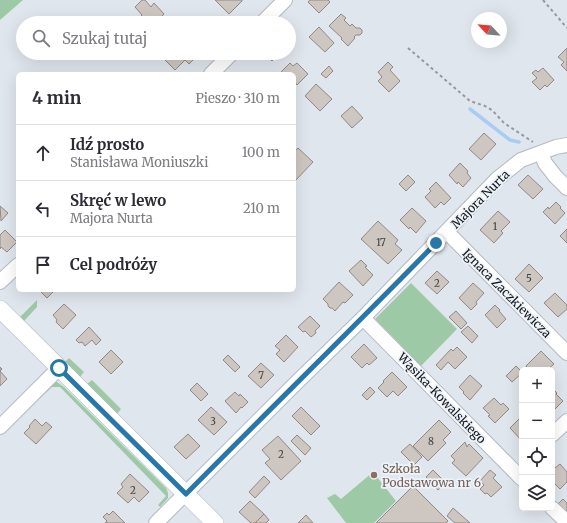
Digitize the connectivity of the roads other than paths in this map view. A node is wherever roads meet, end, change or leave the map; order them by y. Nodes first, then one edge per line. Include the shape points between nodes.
1 (284, 0) edge
2 (269, 16) edge
3 (225, 60) edge
4 (213, 72) edge
5 (567, 145) edge
6 (539, 149) junction
7 (567, 188) edge
8 (447, 232) junction
9 (16, 266) edge
10 (0, 282) edge
11 (0, 310) edge
12 (363, 318) junction
13 (567, 353) edge
14 (59, 368) junction
15 (567, 421) edge
16 (0, 427) edge
17 (555, 432) edge
18 (519, 472) edge
19 (186, 494) junction
20 (555, 511) edge
21 (567, 522) edge
22 (156, 523) edge
23 (215, 523) edge

1 - 2 street
3 - 4 street
5 - 6 street, Majora Nurta
6 - 7 street via 545,163
6 - 8 street, Majora Nurta via 497,179
8 - 12 street, Majora Nurta
8 - 13 street, Ignaca Zaczkiewicza
9 - 10 street
11 - 14 street
12 - 18 street, Wąsika-Kowalskiego
12 - 19 street, Majora Nurta
14 - 16 street
14 - 19 street
15 - 17 street
19 - 22 street, Majora Nurta
19 - 23 street
20 - 21 street

